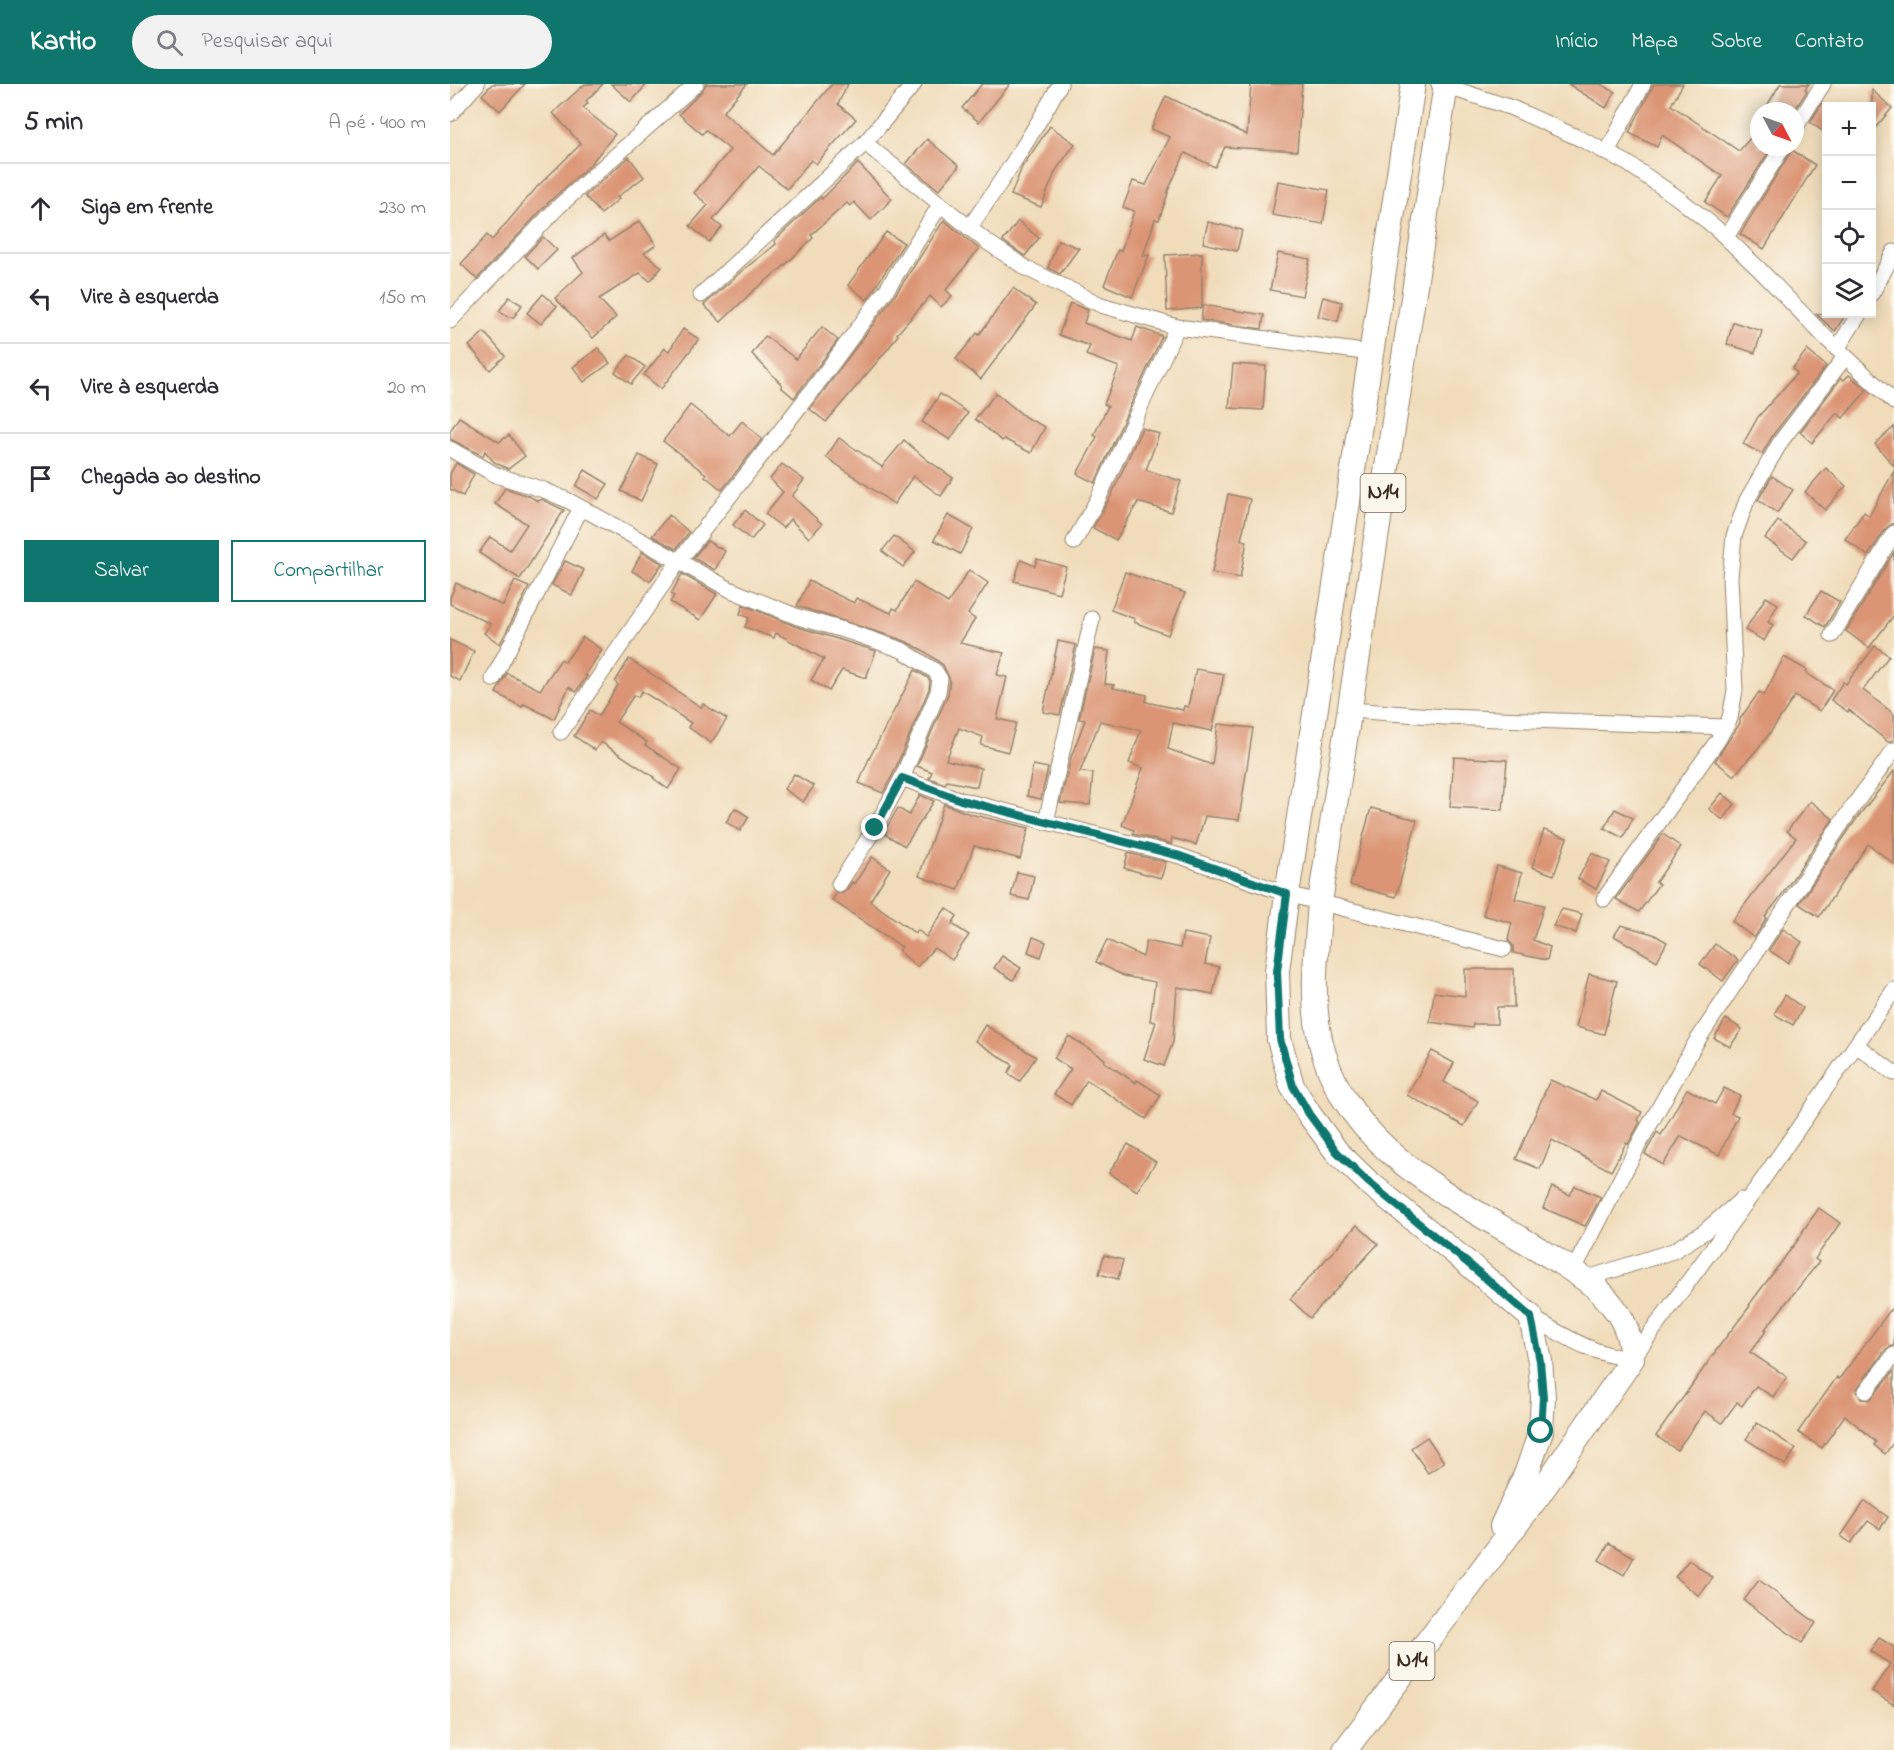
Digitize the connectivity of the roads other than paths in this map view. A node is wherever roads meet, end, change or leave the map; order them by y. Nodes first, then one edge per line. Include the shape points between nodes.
1 (477, 84) edge
2 (696, 84) edge
3 (914, 84) edge
4 (1060, 84) edge
5 (1413, 84) edge
6 (1444, 84) edge
7 (1643, 84) edge
8 (1823, 84) edge
9 (450, 114) edge
10 (1804, 114) edge
11 (865, 143) junction
12 (1607, 152) junction
13 (1777, 156) edge
14 (940, 205) junction
15 (969, 228) junction
16 (1726, 237) junction
17 (1894, 252) edge
18 (1876, 285) edge
19 (701, 295) dead end
20 (1857, 318) edge
21 (450, 321) edge
22 (1177, 327) junction
23 (1371, 353) junction
24 (1841, 353) junction
25 (1894, 402) edge
26 (450, 449) edge
27 (581, 508) junction
28 (1894, 533) edge
29 (1074, 542) dead end
30 (679, 561) junction
31 (1092, 619) dead end
32 (1832, 634) dead end
33 (494, 679) dead end
34 (1350, 710) junction
35 (1725, 727) junction
36 (561, 732) dead end
37 (1894, 750) edge
38 (902, 778) junction
39 (1046, 822) junction
40 (839, 885) dead end
41 (1287, 894) junction
42 (1604, 898) dead end
43 (1320, 902) junction
44 (1503, 949) dead end
45 (1894, 990) edge
46 (1856, 1045) junction
47 (1894, 1073) edge
48 (1761, 1182) junction
49 (1579, 1275) junction
50 (1531, 1317) junction
51 (1894, 1355) edge
52 (1632, 1359) junction
53 (1866, 1391) dead end
54 (1480, 1572) junction
55 (1345, 1750) edge

1 - 9 street
2 - 21 street via 558,207
3 - 11 street
4 - 15 street
5 - 23 main road, N14
6 - 12 street via 1512,108
6 - 34 main road, N14
7 - 12 street
8 - 10 street
11 - 14 street
11 - 19 street
12 - 16 street via 1678,198
13 - 16 street
14 - 15 street
14 - 30 street via 867,316
15 - 22 street via 1026,268 1101,305
16 - 24 street
17 - 18 street
20 - 24 street
22 - 23 street
22 - 29 street via 1098,499
23 - 41 main road, N14
24 - 25 street
24 - 35 street via 1781,441 1747,500 1734,536 1730,577 1735,690
26 - 27 street via 496,475 544,490
27 - 30 street
27 - 33 street
28 - 32 street
30 - 36 street
30 - 38 street via 731,590 798,617 902,650 935,671 940,679 938,692
31 - 39 street
34 - 35 street
34 - 43 main road, N14
35 - 42 street
37 - 49 street via 1695,1044 1641,1140
38 - 39 street via 961,800
38 - 40 street
39 - 41 street via 1180,856
41 - 43 street
41 - 50 main road, N14 via 1277,971 1280,1039 1293,1086 1309,1114 1337,1152 1368,1182
43 - 44 street
43 - 49 main road, N14 via 1314,985 1319,1038 1334,1084 1353,1113 1380,1144 1414,1173
45 - 46 street
46 - 47 street
46 - 48 street
48 - 49 street via 1704,1232 1673,1251
48 - 52 street
49 - 52 main road, N14 via 1611,1302 1622,1319 1631,1338
50 - 52 street via 1612,1357
50 - 54 main road, N14 via 1540,1361 1541,1431 1527,1472
51 - 53 street
52 - 54 main road, N14 via 1538,1496
54 - 55 main road, N14

